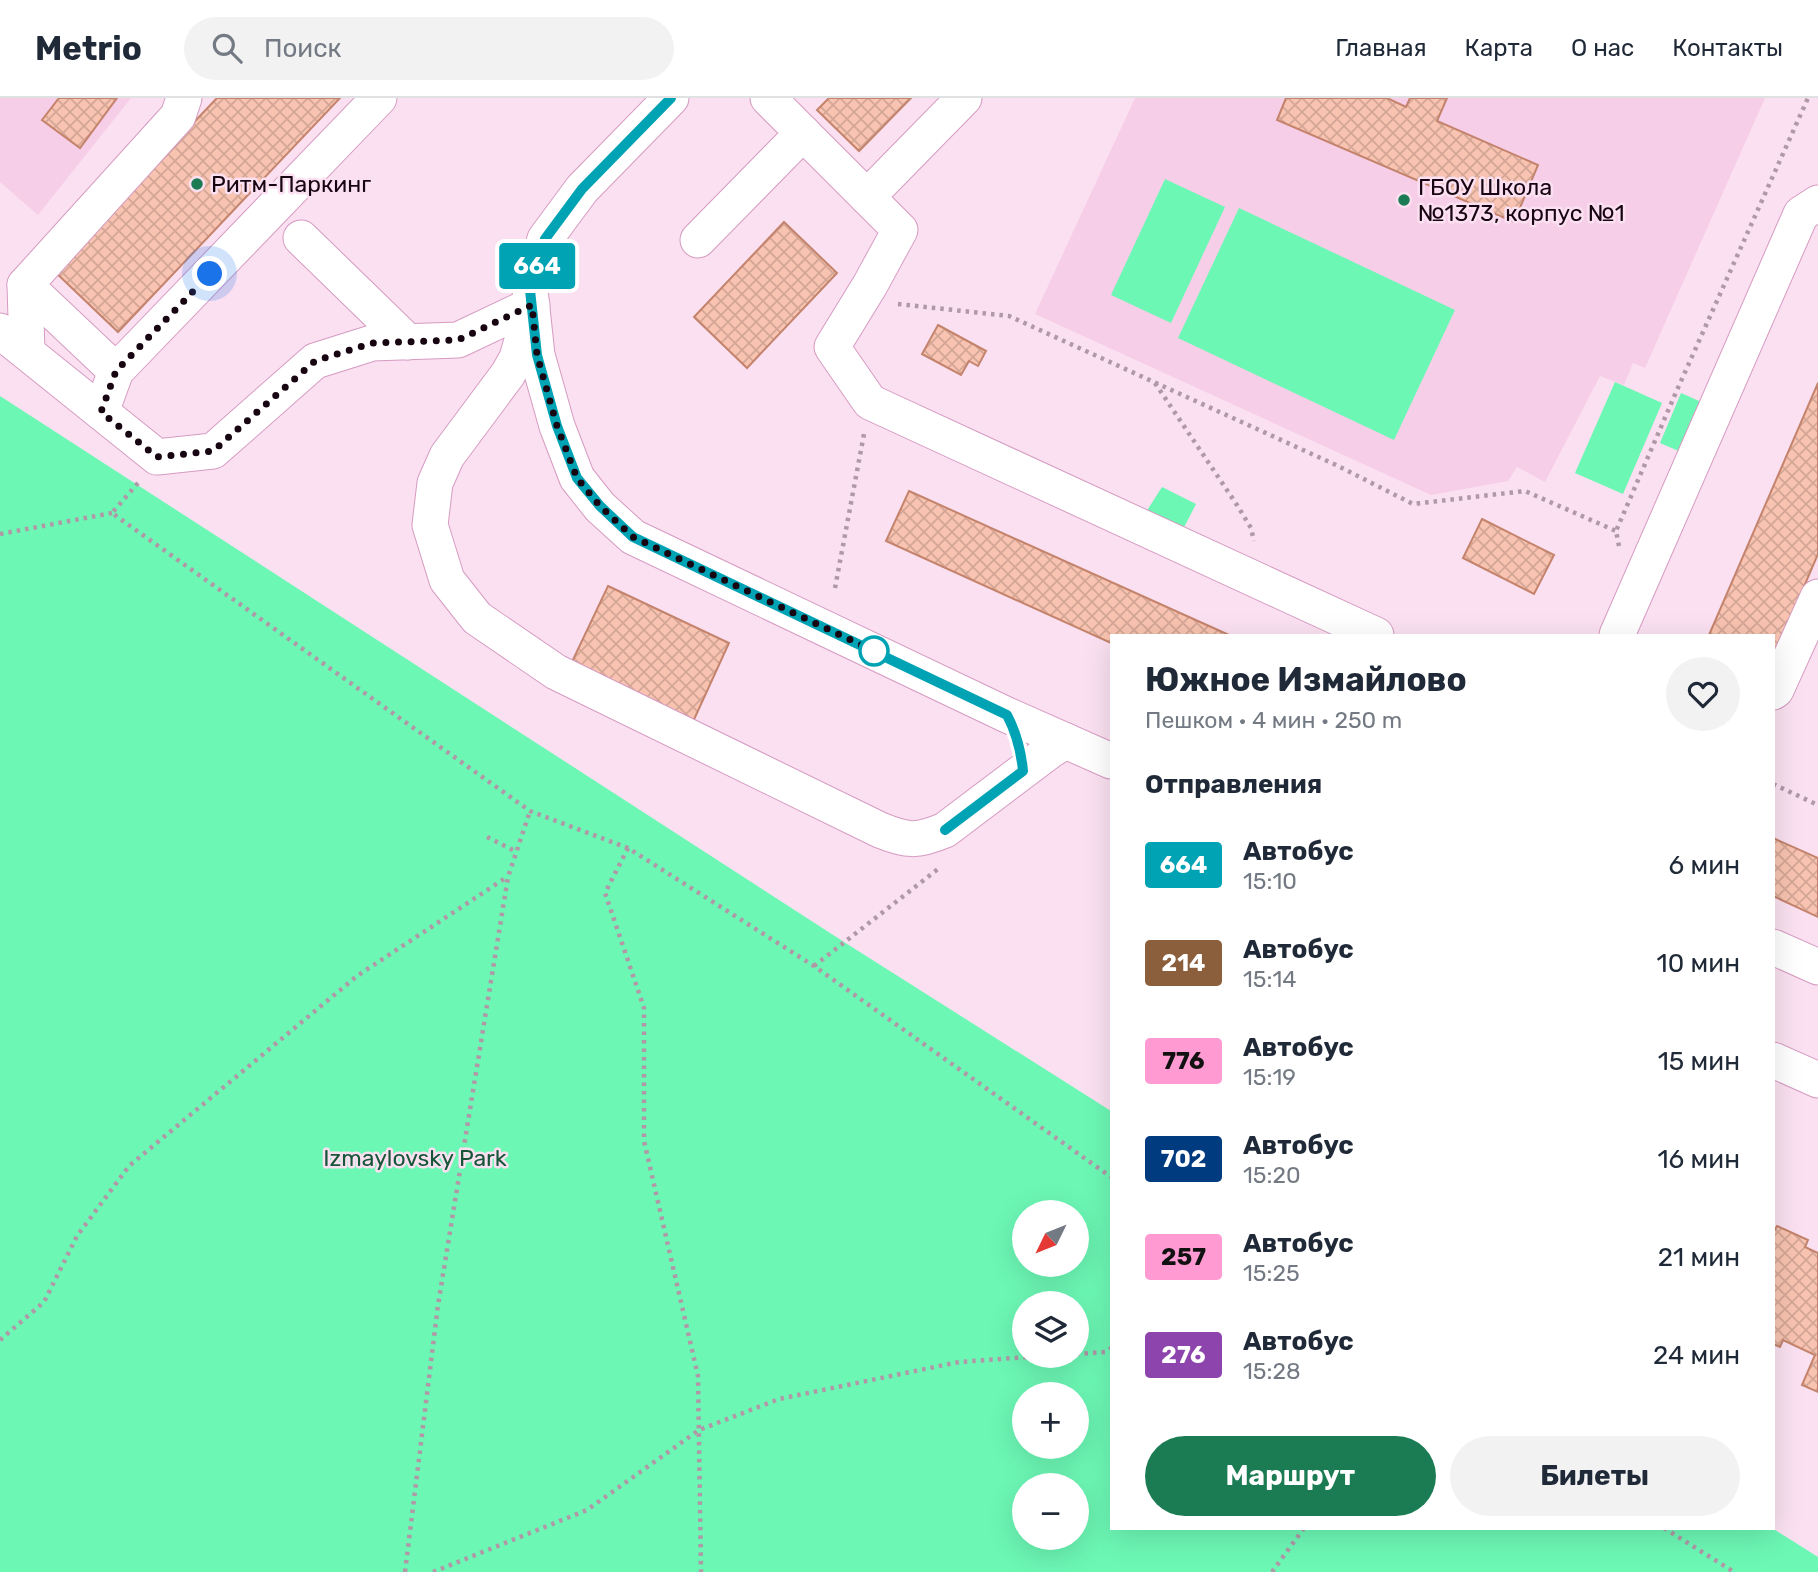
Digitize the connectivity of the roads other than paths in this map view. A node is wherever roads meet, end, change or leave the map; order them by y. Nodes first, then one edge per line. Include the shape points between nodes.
1 (184, 98) edge
2 (379, 98) edge
3 (671, 98) edge
4 (768, 98) edge
5 (964, 98) edge
6 (803, 133) junction
7 (867, 197) junction
8 (1818, 203) edge
9 (301, 238) dead end
10 (698, 240) dead end
11 (25, 285) junction
12 (532, 305) junction
13 (0, 331) edge
14 (408, 342) junction
15 (27, 352) junction
16 (116, 371) junction
17 (485, 403) junction
18 (101, 412) junction
19 (557, 426) junction
20 (1818, 597) edge
21 (1374, 634) edge
22 (1617, 634) edge
23 (1775, 691) edge
24 (1007, 715) junction
25 (1066, 741) junction
26 (1110, 761) edge
27 (1023, 771) junction
28 (1775, 948) edge
29 (1818, 967) edge
30 (1775, 1061) edge
31 (1818, 1080) edge

1 - 11 street via 178,117
2 - 16 street
3 - 12 street via 582,189 545,239 530,290
4 - 6 street
5 - 7 street
6 - 7 street
6 - 10 street
7 - 21 street via 900,230 832,346 870,401
8 - 22 street via 1801,214
9 - 14 street
11 - 15 street
11 - 16 street
12 - 14 street via 458,340
12 - 17 street via 517,358
12 - 19 street via 537,355
13 - 15 street
14 - 18 street via 372,343 315,361 213,451 157,457
15 - 18 street
16 - 18 street
17 - 19 street via 513,389 529,389 540,395
17 - 27 street via 447,456 435,483 430,524 447,580 477,618 556,671 903,839 927,838 945,830
19 - 24 street via 577,478 633,537
20 - 23 street
24 - 25 street
24 - 27 street via 1017,734
25 - 26 street
25 - 27 street
28 - 29 street
30 - 31 street

